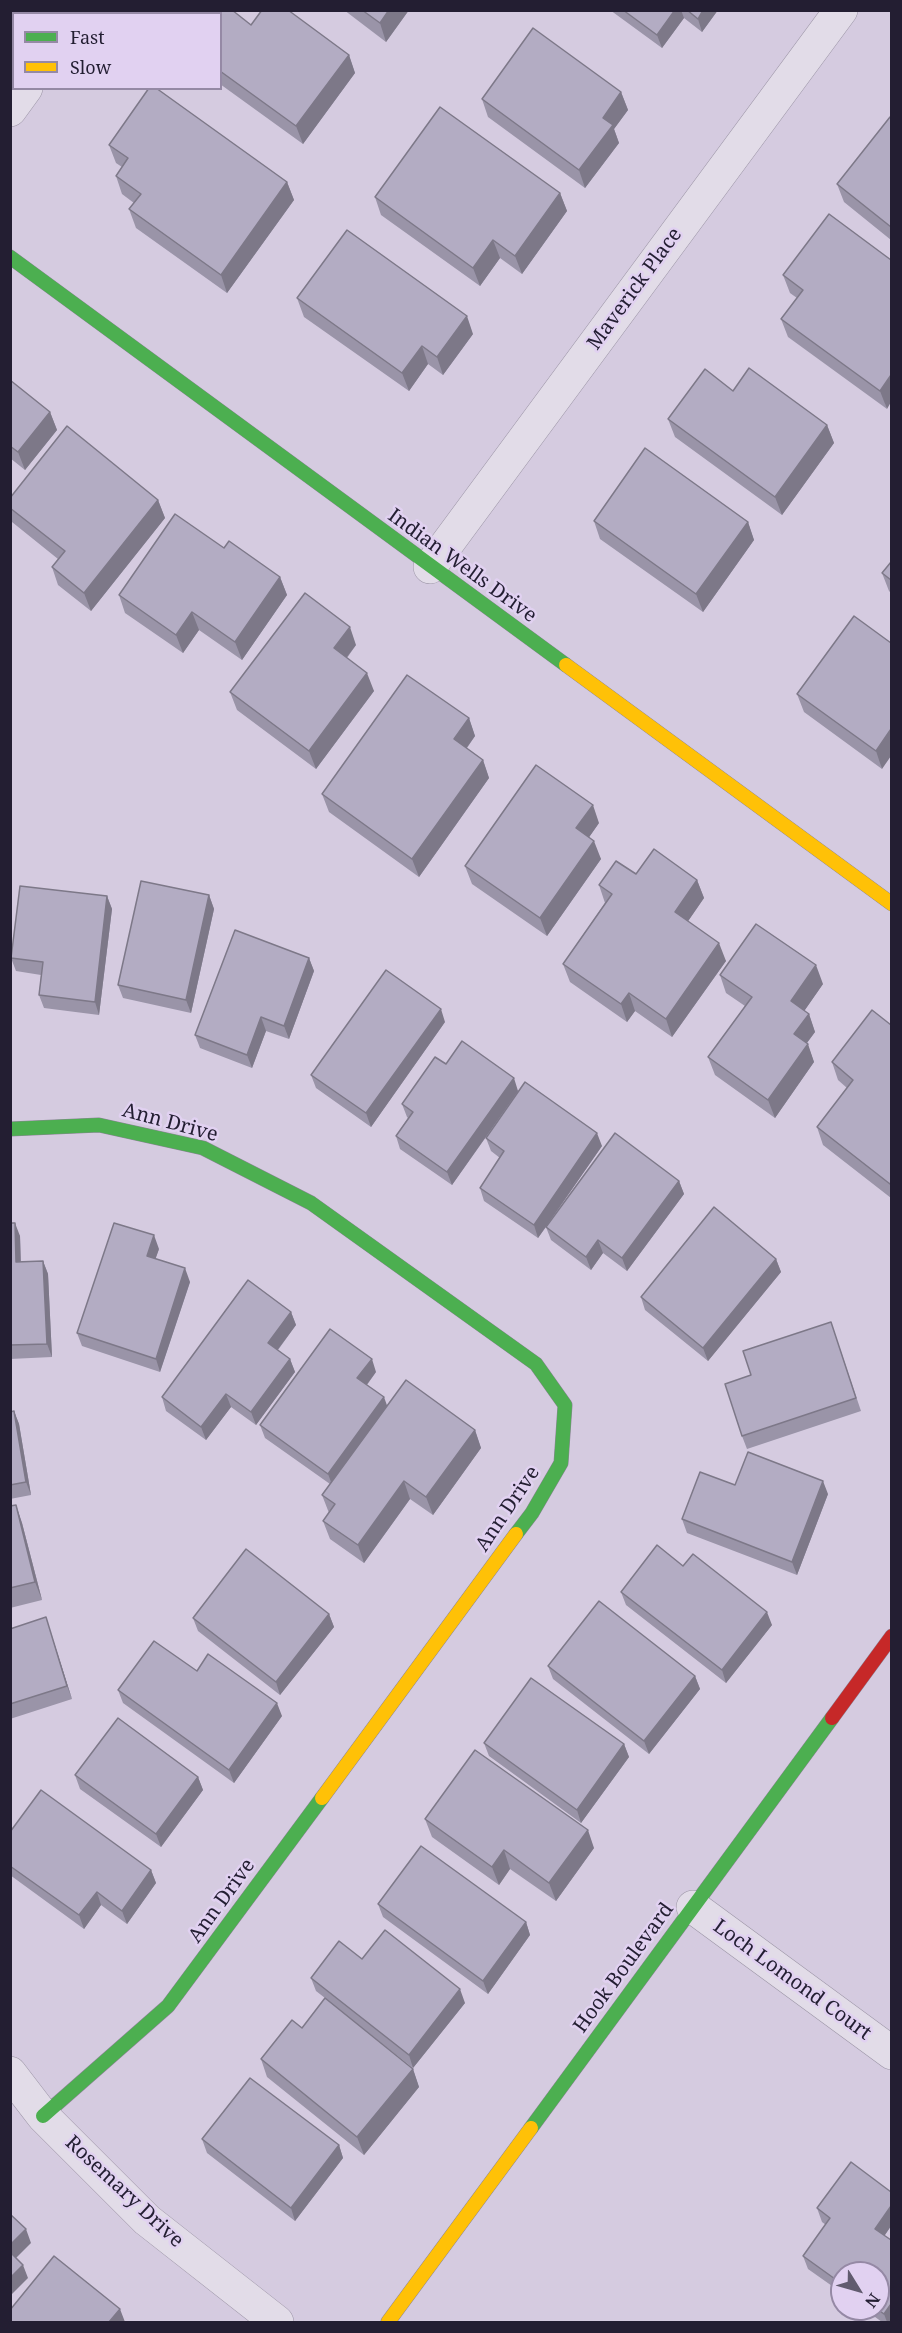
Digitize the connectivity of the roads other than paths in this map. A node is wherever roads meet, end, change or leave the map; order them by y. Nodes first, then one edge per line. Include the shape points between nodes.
1 (841, 10) edge
2 (25, 90) edge
3 (10, 110) edge
4 (10, 257) edge
5 (430, 567) junction
6 (891, 904) edge
7 (10, 1129) edge
8 (891, 1636) edge
9 (693, 1907) junction
10 (891, 2053) edge
11 (10, 2073) edge
12 (43, 2116) junction
13 (277, 2322) edge
14 (388, 2322) edge

1 - 5 street, Maverick Place
2 - 3 street
4 - 5 street, Indian Wells Drive
5 - 6 street, Indian Wells Drive
7 - 12 street, Ann Drive via 99,1125 203,1148 311,1203 536,1364 565,1405 561,1463 525,1522 168,2006
8 - 9 street, Hook Boulevard
9 - 10 street, Loch Lomond Court
9 - 14 street, Hook Boulevard
11 - 12 street, Rosemary Drive
12 - 13 street, Rosemary Drive via 147,2220

